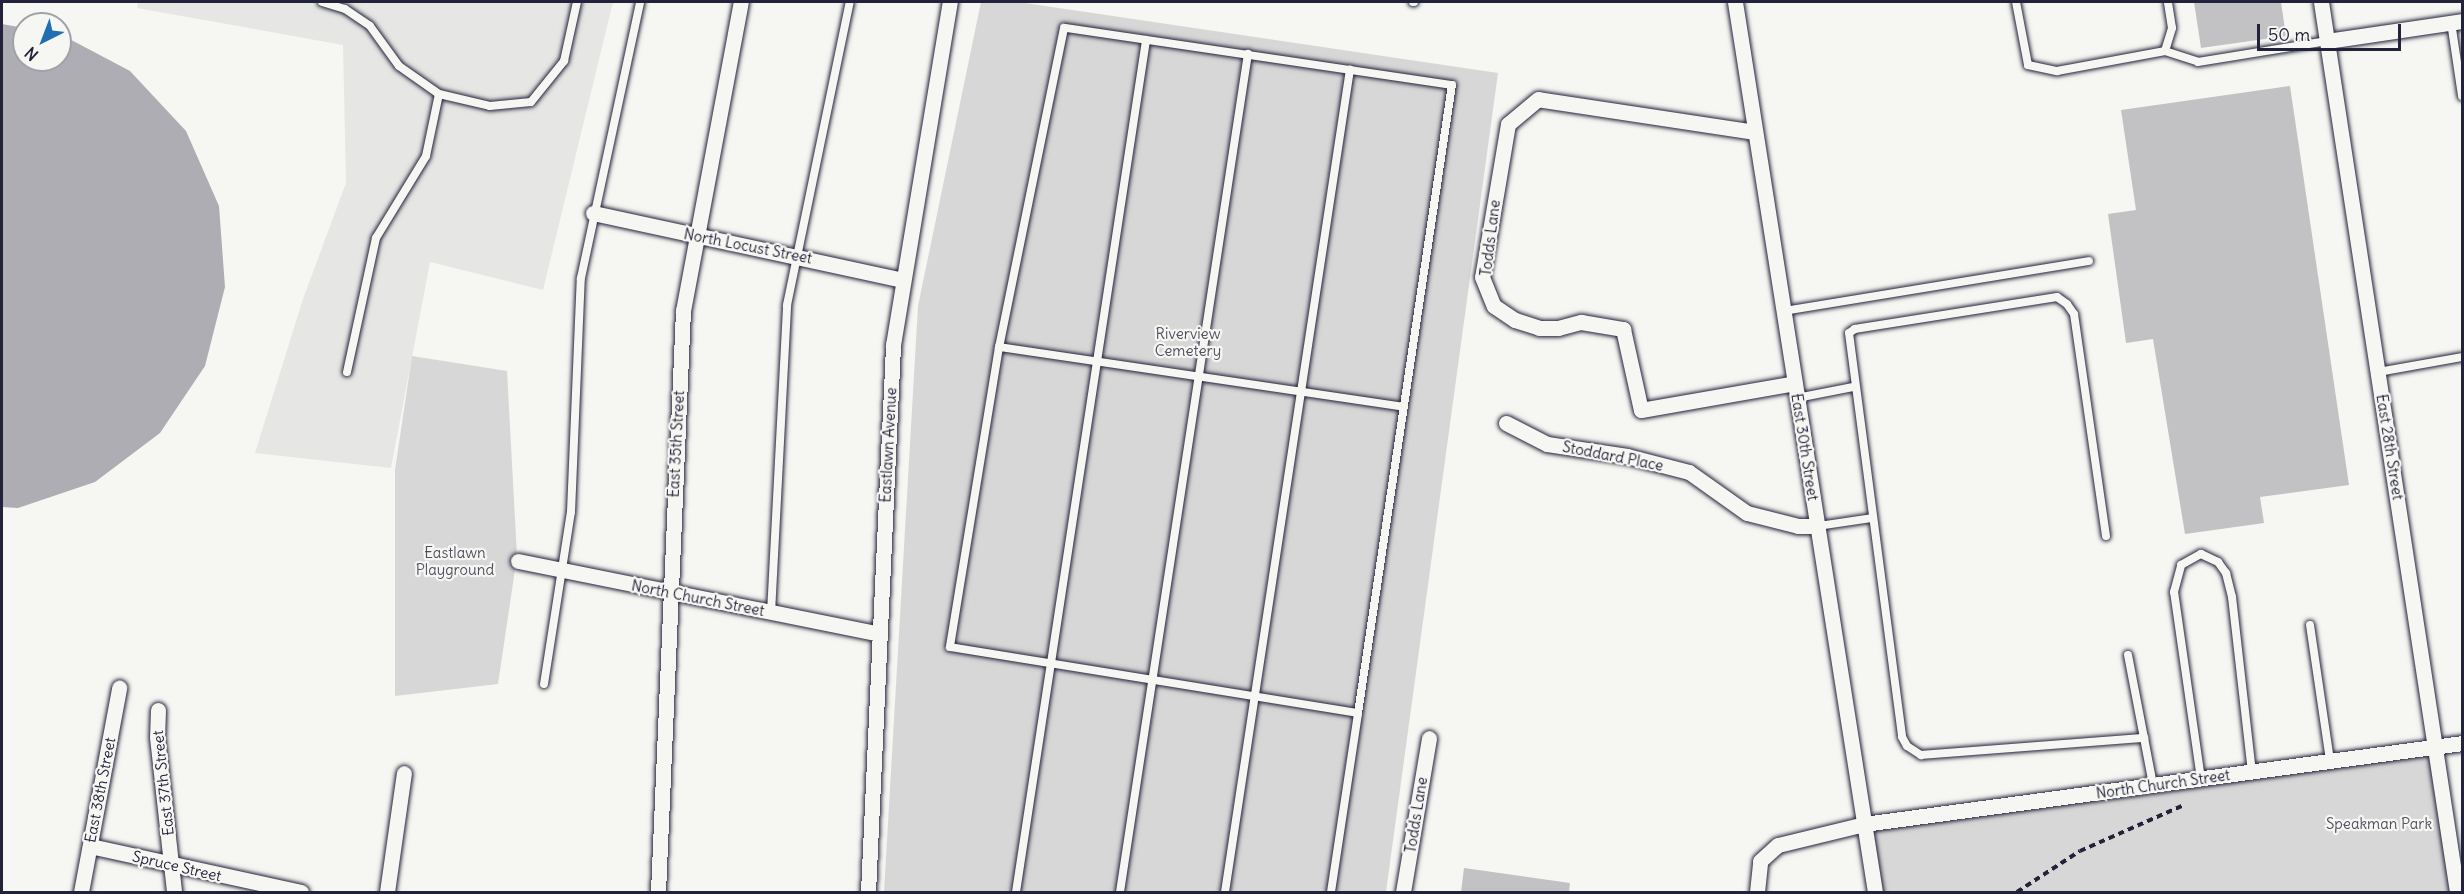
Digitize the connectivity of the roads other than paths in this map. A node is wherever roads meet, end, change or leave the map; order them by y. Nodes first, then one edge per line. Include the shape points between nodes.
1 (322, 2) edge
2 (577, 2) edge
3 (640, 2) edge
4 (741, 2) edge
5 (850, 2) edge
6 (950, 2) edge
7 (1735, 2) edge
8 (2016, 2) edge
9 (2169, 2) edge
10 (2322, 2) edge
11 (2457, 22) edge
12 (1146, 39) junction
13 (2327, 41) junction
14 (2165, 51) junction
15 (1248, 54) junction
16 (1350, 69) junction
17 (439, 94) junction
18 (2463, 96) edge
19 (1755, 132) junction
20 (594, 213) junction
21 (695, 235) junction
22 (797, 255) junction
23 (2089, 261) dead end
24 (902, 280) junction
25 (1784, 311) junction
26 (999, 347) junction
27 (2463, 357) edge
28 (1097, 362) junction
29 (347, 372) dead end
30 (2378, 372) junction
31 (1199, 377) junction
32 (1853, 387) junction
33 (1796, 390) junction
34 (1301, 392) junction
35 (1404, 407) junction
36 (1506, 423) dead end
37 (1872, 518) junction
38 (1818, 526) junction
39 (2106, 536) dead end
40 (518, 561) dead end
41 (563, 571) junction
42 (668, 593) junction
43 (771, 613) junction
44 (2310, 625) dead end
45 (879, 634) junction
46 (2128, 655) dead end
47 (1051, 663) junction
48 (1153, 679) junction
49 (544, 684) dead end
50 (119, 688) dead end
51 (1255, 696) junction
52 (158, 710) dead end
53 (1358, 712) junction
54 (1429, 738) dead end
55 (2144, 738) junction
56 (2463, 743) edge
57 (2437, 747) junction
58 (2330, 761) junction
59 (2252, 772) junction
60 (404, 773) dead end
61 (2201, 779) junction
62 (2153, 785) junction
63 (1864, 824) junction
64 (90, 846) junction
65 (172, 866) junction
66 (2458, 874) edge
67 (81, 892) edge
68 (174, 892) edge
69 (301, 892) edge
70 (387, 892) edge
71 (658, 892) edge
72 (868, 892) edge
73 (1016, 892) edge
74 (1120, 892) edge
75 (1225, 892) edge
76 (1331, 892) edge
77 (1403, 892) edge
78 (1757, 892) edge
79 (1875, 892) edge
80 (2457, 892) edge

1 - 17 lane via 345,9 370,26 399,66
2 - 17 lane via 564,61 531,102 490,106
3 - 20 lane
4 - 21 street, East 35th Street
5 - 22 lane
6 - 24 street, Eastlawn Avenue
7 - 19 street, East 30th Street
8 - 14 lane via 2028,65 2042,70
9 - 14 lane via 2172,28
10 - 13 street, East 28th Street
11 - 13 street
11 - 18 lane
12 - 15 lane
12 - 26 lane via 1064,28
12 - 28 lane
13 - 14 lane via 2198,62
13 - 30 street, East 28th Street
15 - 16 lane
15 - 31 lane
16 - 34 lane
16 - 35 lane via 1452,85
17 - 29 lane via 426,156 376,238
19 - 25 street, East 30th Street
19 - 33 street, Todds Lane via 1538,99 1508,124 1482,277 1494,306 1515,320 1539,328 1581,322 1623,329 1641,410
20 - 21 street, North Locust Street
20 - 41 lane via 578,311 571,512
21 - 22 street, North Locust Street
21 - 42 street, East 35th Street via 683,311
22 - 24 street, North Locust Street
22 - 43 lane via 786,315
23 - 25 lane
24 - 45 street, Eastlawn Avenue via 893,345
25 - 33 street, East 30th Street
26 - 28 lane
26 - 47 lane via 950,646
27 - 30 lane
28 - 31 lane
28 - 47 lane
30 - 57 street, East 28th Street
31 - 34 lane
31 - 48 lane
32 - 33 lane
32 - 37 lane
32 - 39 lane via 1847,343 1855,328 2057,297 2073,314
33 - 38 street, East 30th Street
34 - 35 lane
34 - 51 lane
35 - 53 lane
36 - 38 street, Stoddard Place via 1547,444 1627,456 1689,472 1747,513 1798,526
37 - 38 lane
37 - 55 lane via 1902,737 1912,752 1920,755
38 - 63 street, East 30th Street
40 - 41 street, North Church Street
41 - 42 street, North Church Street
41 - 49 lane
42 - 43 street, North Church Street
42 - 71 street, East 35th Street
43 - 45 street, North Church Street
44 - 58 lane
45 - 72 street, Eastlawn Avenue
46 - 55 lane
47 - 48 lane
47 - 73 lane
48 - 51 lane
48 - 74 lane
50 - 64 street, East 38th Street
51 - 53 lane
51 - 75 lane
52 - 65 street, East 37th Street via 157,737
53 - 76 lane
54 - 77 street, Todds Lane
55 - 62 lane
56 - 57 street, North Church Street
57 - 58 street, North Church Street
57 - 66 street, East 28th Street
58 - 59 street, North Church Street
59 - 61 street, North Church Street
59 - 61 lane via 2230,589 2218,562 2201,554 2181,565 2174,592
60 - 70 street
61 - 62 street, North Church Street
62 - 63 street, North Church Street
63 - 78 street, North Church Street via 1778,845 1760,861
63 - 79 street, East 30th Street
64 - 65 street, Spruce Street
64 - 67 street, East 38th Street
65 - 68 street, East 37th Street
65 - 69 street, Spruce Street
66 - 80 street, East 28th Street

